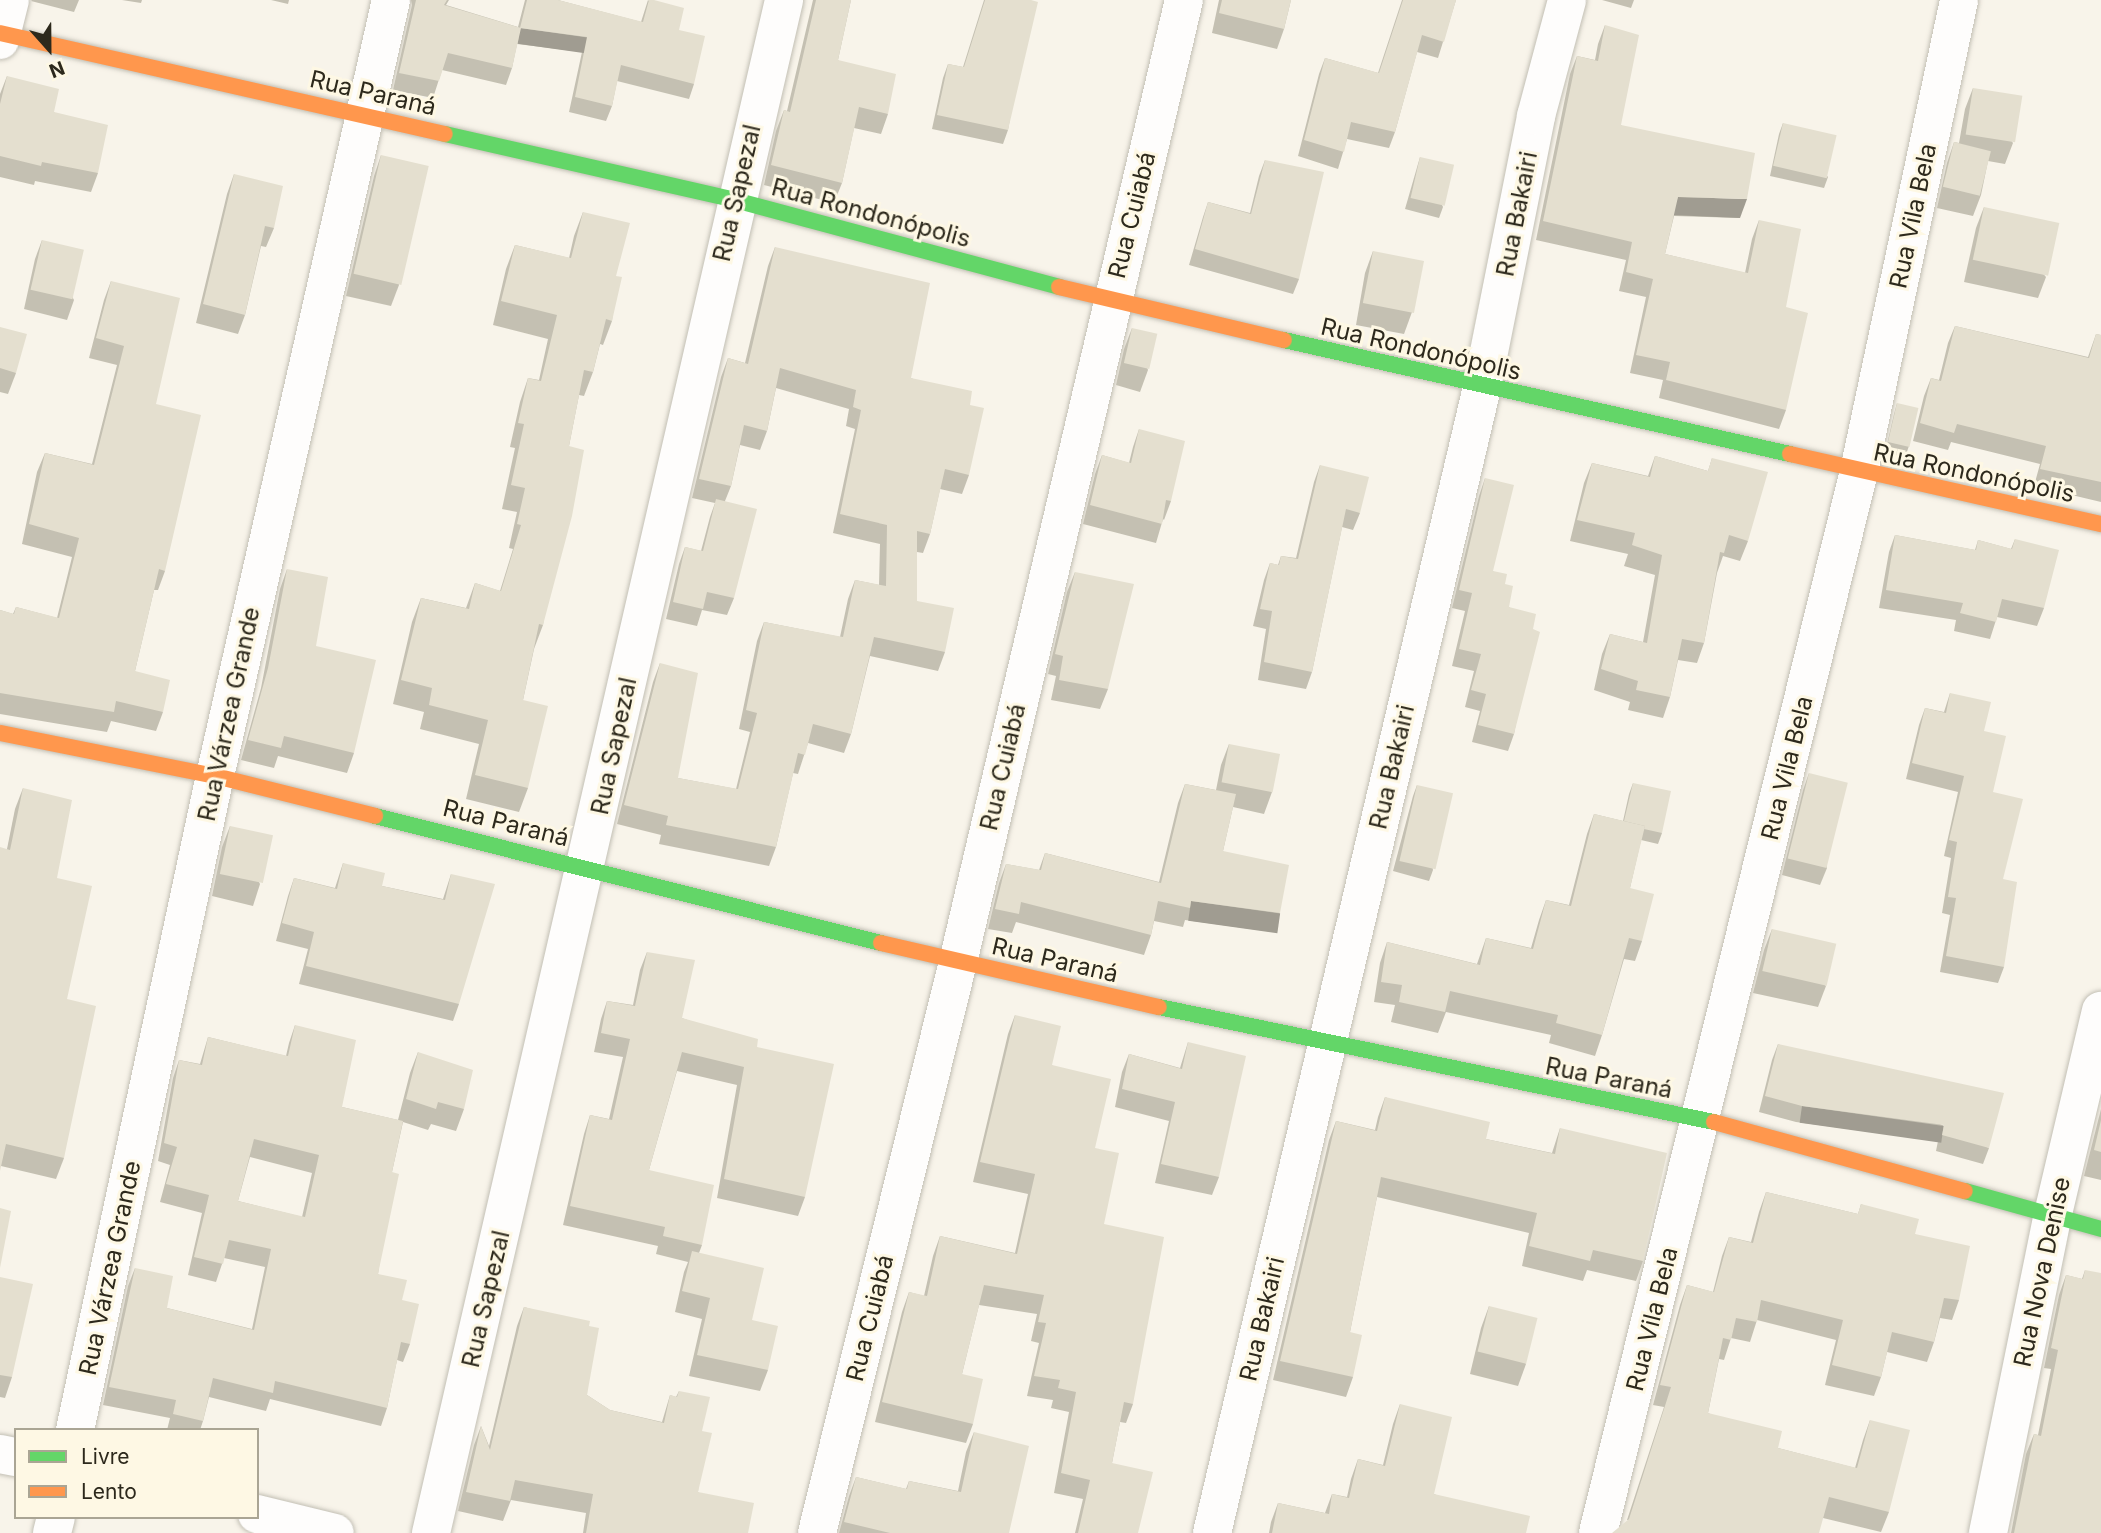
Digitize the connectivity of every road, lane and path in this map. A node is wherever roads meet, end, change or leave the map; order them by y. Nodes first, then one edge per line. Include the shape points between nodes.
1 (391, 0) edge
2 (784, 0) edge
3 (1184, 0) edge
4 (1567, 0) edge
5 (1959, 0) edge
6 (3, 26) edge
7 (363, 114) junction
8 (735, 200) junction
9 (1111, 301) junction
10 (1482, 387) junction
11 (1859, 471) junction
12 (2101, 524) edge
13 (0, 733) edge
14 (215, 776) junction
15 (587, 867) junction
16 (958, 962) junction
17 (2101, 1012) edge
18 (1326, 1045) junction
19 (1703, 1119) junction
20 (2052, 1218) junction
21 (2101, 1229) edge
22 (75, 1428) edge
23 (259, 1514) edge
24 (335, 1533) edge
25 (431, 1533) edge
26 (817, 1533) edge
27 (1212, 1533) edge
28 (1598, 1533) edge
29 (1988, 1533) edge

1 - 7 street, Rua Várzea Grande
2 - 8 street, Rua Sapezal
3 - 9 street, Rua Cuiabá
4 - 10 street, Rua Bakairi via 1536,117
5 - 11 street, Rua Vila Bela
6 - 7 street, Rua Paraná
7 - 8 street, Rua Paraná
7 - 14 street, Rua Várzea Grande
8 - 9 street, Rua Rondonópolis
8 - 15 street, Rua Sapezal
9 - 10 street, Rua Rondonópolis
9 - 16 street, Rua Cuiabá
10 - 11 street, Rua Rondonópolis
10 - 18 street, Rua Bakairi
11 - 12 street, Rua Rondonópolis
11 - 19 street, Rua Vila Bela
13 - 14 street, Rua Paraná
14 - 15 street, Rua Paraná
14 - 22 street, Rua Várzea Grande
15 - 16 street, Rua Paraná
15 - 25 street, Rua Sapezal
16 - 18 street, Rua Paraná
16 - 26 street, Rua Cuiabá
17 - 20 street, Rua Nova Denise
18 - 19 street, Rua Paraná
18 - 27 street, Rua Bakairi
19 - 20 street, Rua Paraná
19 - 28 street, Rua Vila Bela
20 - 21 street, Rua Paraná
20 - 29 street, Rua Nova Denise
23 - 24 street

